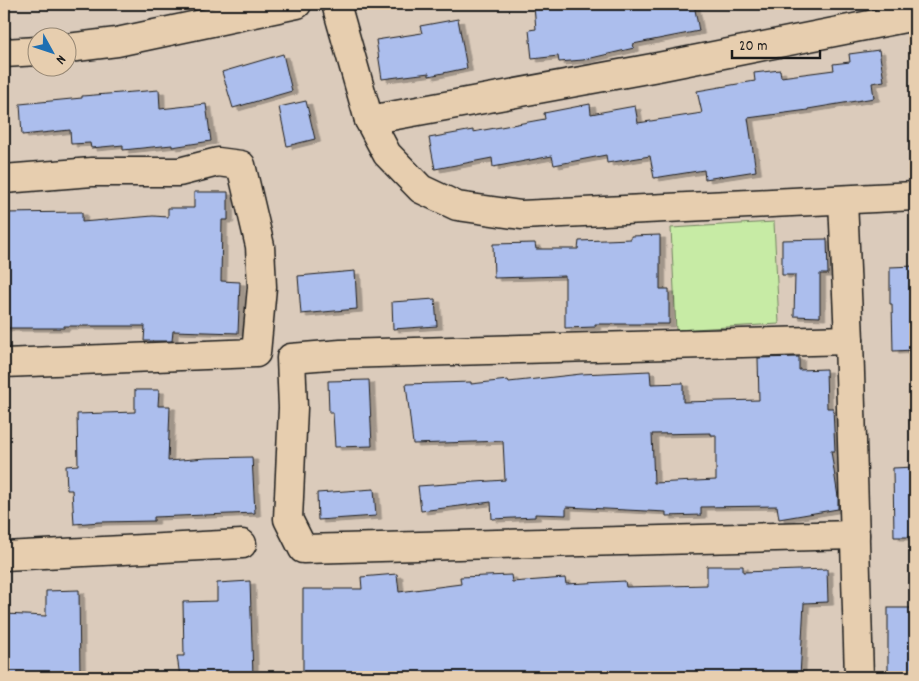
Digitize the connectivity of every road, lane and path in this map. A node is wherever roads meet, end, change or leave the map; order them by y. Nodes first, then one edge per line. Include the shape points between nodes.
1 (297, 4) edge
2 (336, 4) edge
3 (915, 16) edge
4 (78, 47) edge
5 (28, 52) edge
6 (4, 53) edge
7 (369, 120) junction
8 (4, 179) edge
9 (915, 196) edge
10 (843, 200) junction
11 (849, 340) junction
12 (4, 363) edge
13 (855, 535) junction
14 (242, 544) dead end
15 (4, 556) edge
16 (859, 677) edge

1 - 4 street via 118,42
2 - 7 street
3 - 7 street
5 - 6 street
7 - 10 street via 387,154 421,188 457,206 521,215
8 - 12 street via 92,172 180,172 218,162 241,165 260,246 262,287 256,353
9 - 10 street
10 - 11 street
11 - 13 street
11 - 13 street via 291,358 293,408 288,519 303,550
13 - 16 street
14 - 15 street

